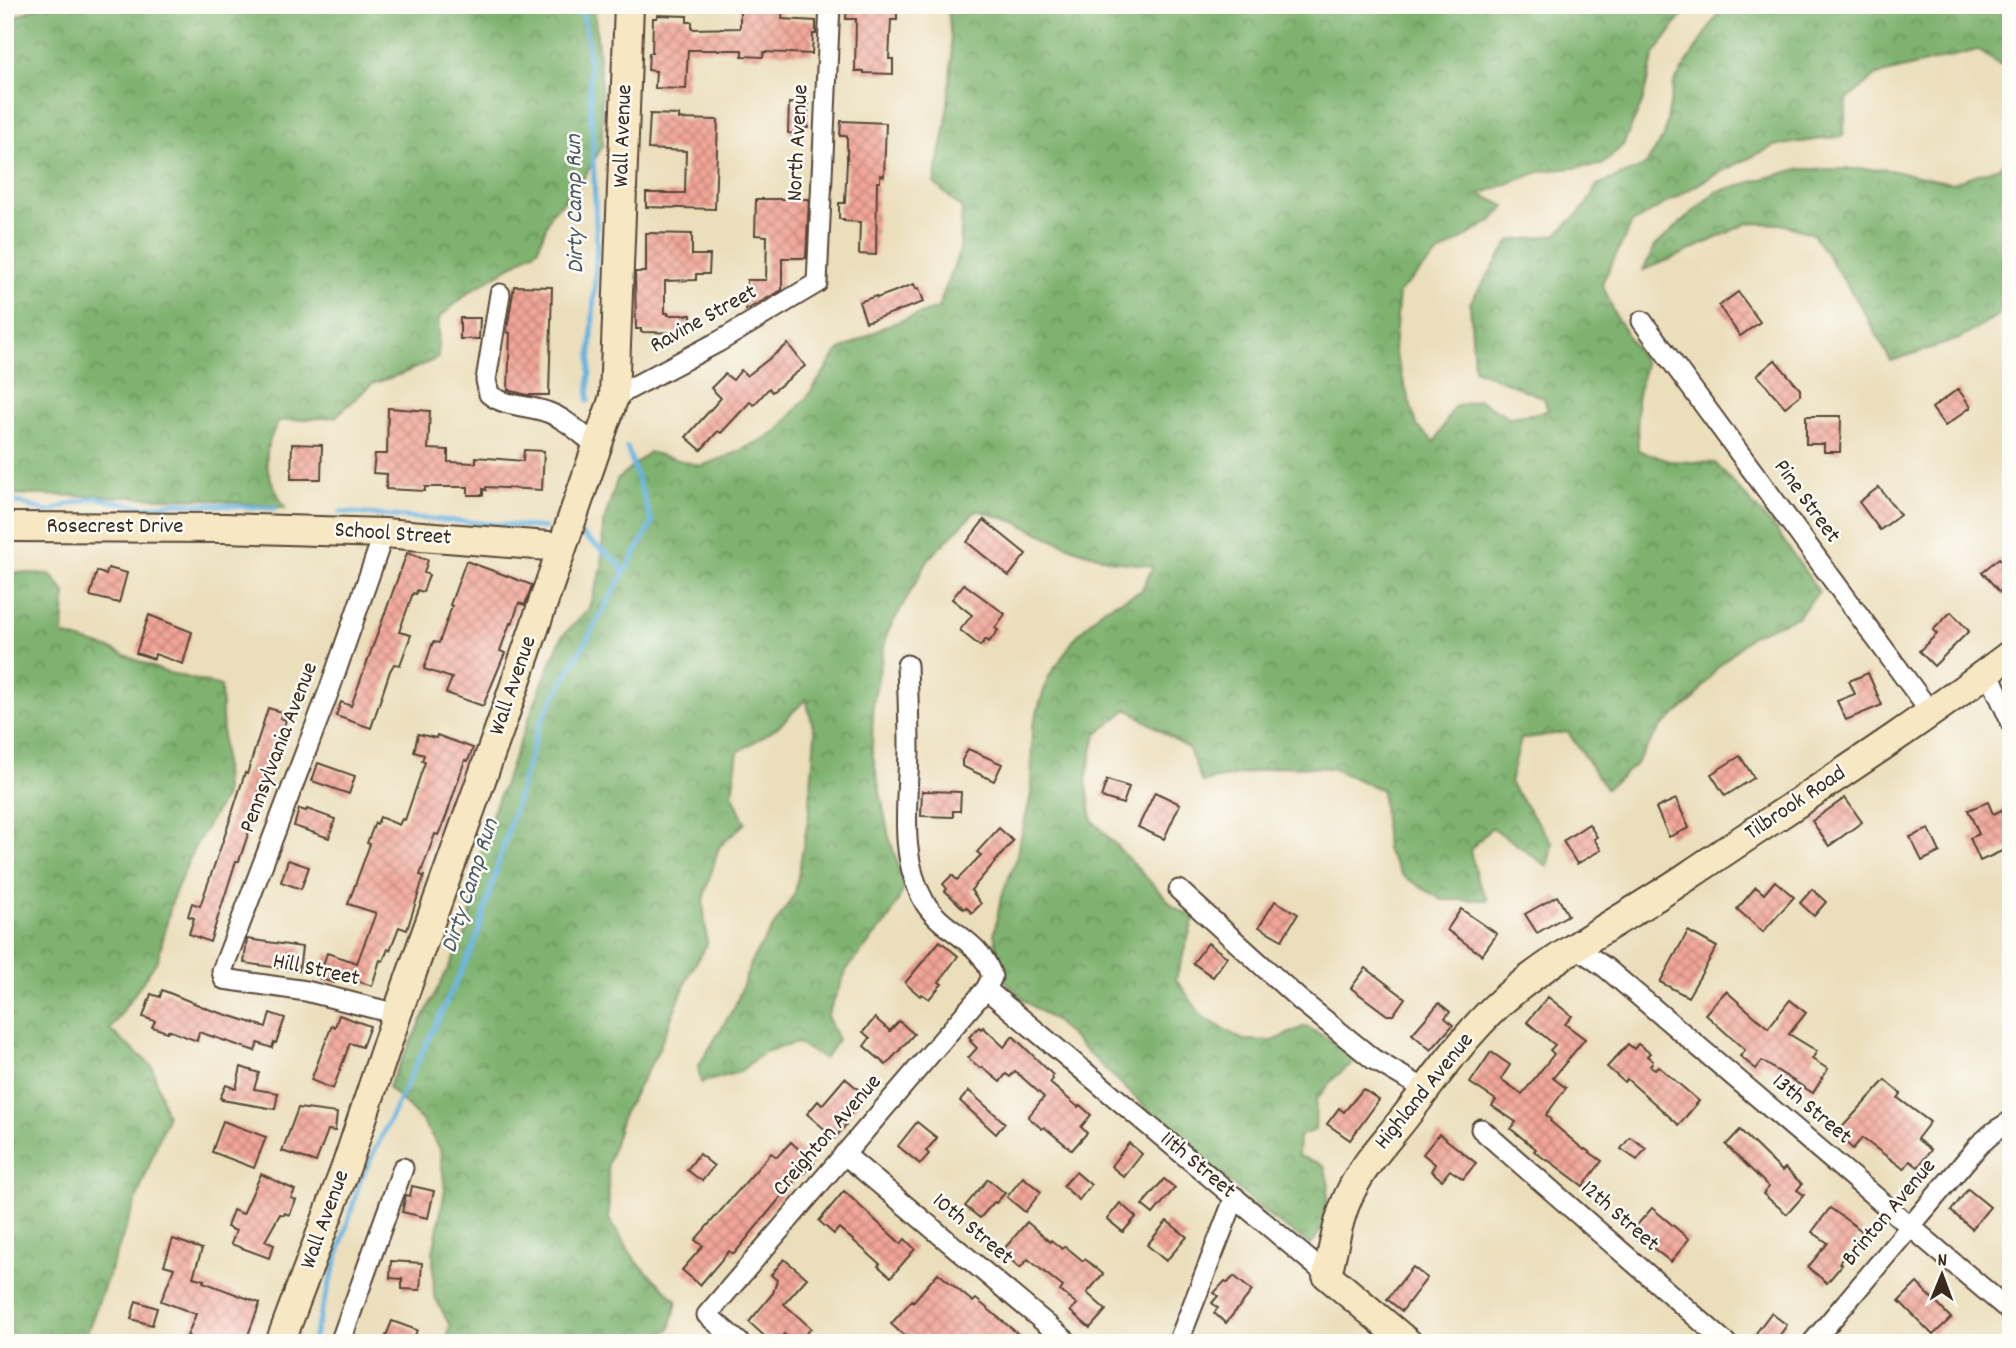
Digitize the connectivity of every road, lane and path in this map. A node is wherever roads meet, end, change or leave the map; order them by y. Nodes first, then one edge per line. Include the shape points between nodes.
1 (629, 5) edge
2 (830, 5) edge
3 (817, 283) joint
4 (500, 294) dead end
5 (1642, 321) dead end
6 (614, 397) junction
7 (597, 446) junction
8 (5, 527) edge
9 (224, 528) joint
10 (384, 533) junction
11 (561, 547) junction
12 (2011, 654) edge
13 (907, 665) dead end
14 (1988, 671) junction
15 (1930, 713) junction
16 (2011, 722) edge
17 (1179, 890) dead end
18 (1577, 948) junction
19 (224, 979) joint
20 (986, 989) junction
21 (397, 1014) junction
22 (1426, 1090) junction
23 (2011, 1121) edge
24 (1481, 1129) dead end
25 (844, 1154) junction
26 (402, 1168) dead end
27 (1235, 1197) junction
28 (1910, 1226) junction
29 (1327, 1275) junction
30 (2011, 1312) edge
31 (280, 1343) edge
32 (340, 1343) edge
33 (740, 1343) edge
34 (1069, 1343) edge
35 (1178, 1343) edge
36 (1408, 1343) edge
37 (1726, 1343) edge
38 (1812, 1343) edge

1 - 6 street, Wall Avenue
2 - 3 street, North Avenue
3 - 6 street, Ravine Street
4 - 7 street via 486,380 489,394 503,403 549,412
5 - 15 street, Pine Street
6 - 7 street, Wall Avenue
7 - 11 street, Wall Avenue
8 - 9 street, Rosecrest Drive
9 - 10 street, School Street
10 - 11 street, School Street
10 - 19 street, Pennsylvania Avenue via 222,971
11 - 21 street, Wall Avenue
12 - 14 street, Tilbrook Road
13 - 20 street via 906,828 913,874 926,904 988,963 992,977
14 - 15 street, Tilbrook Road
14 - 16 street
15 - 18 street, Tilbrook Road
17 - 22 street via 1362,1051
18 - 22 street, Highland Avenue via 1516,989 1486,1017
18 - 28 street, 13th Street
19 - 21 street, Hill Street via 306,991
20 - 25 street, Creighton Avenue
20 - 27 street, 11th Street
21 - 31 street, Wall Avenue
22 - 29 street, Highland Avenue via 1351,1189
23 - 28 street, Brinton Avenue via 1979,1145
24 - 37 street, 12th Street
25 - 33 street, Creighton Avenue via 707,1315
25 - 34 street, 10th Street
26 - 32 street
27 - 29 street, 11th Street
27 - 35 street
28 - 30 street, 13th Street
28 - 38 street, Brinton Avenue
29 - 36 street, 11th Street

